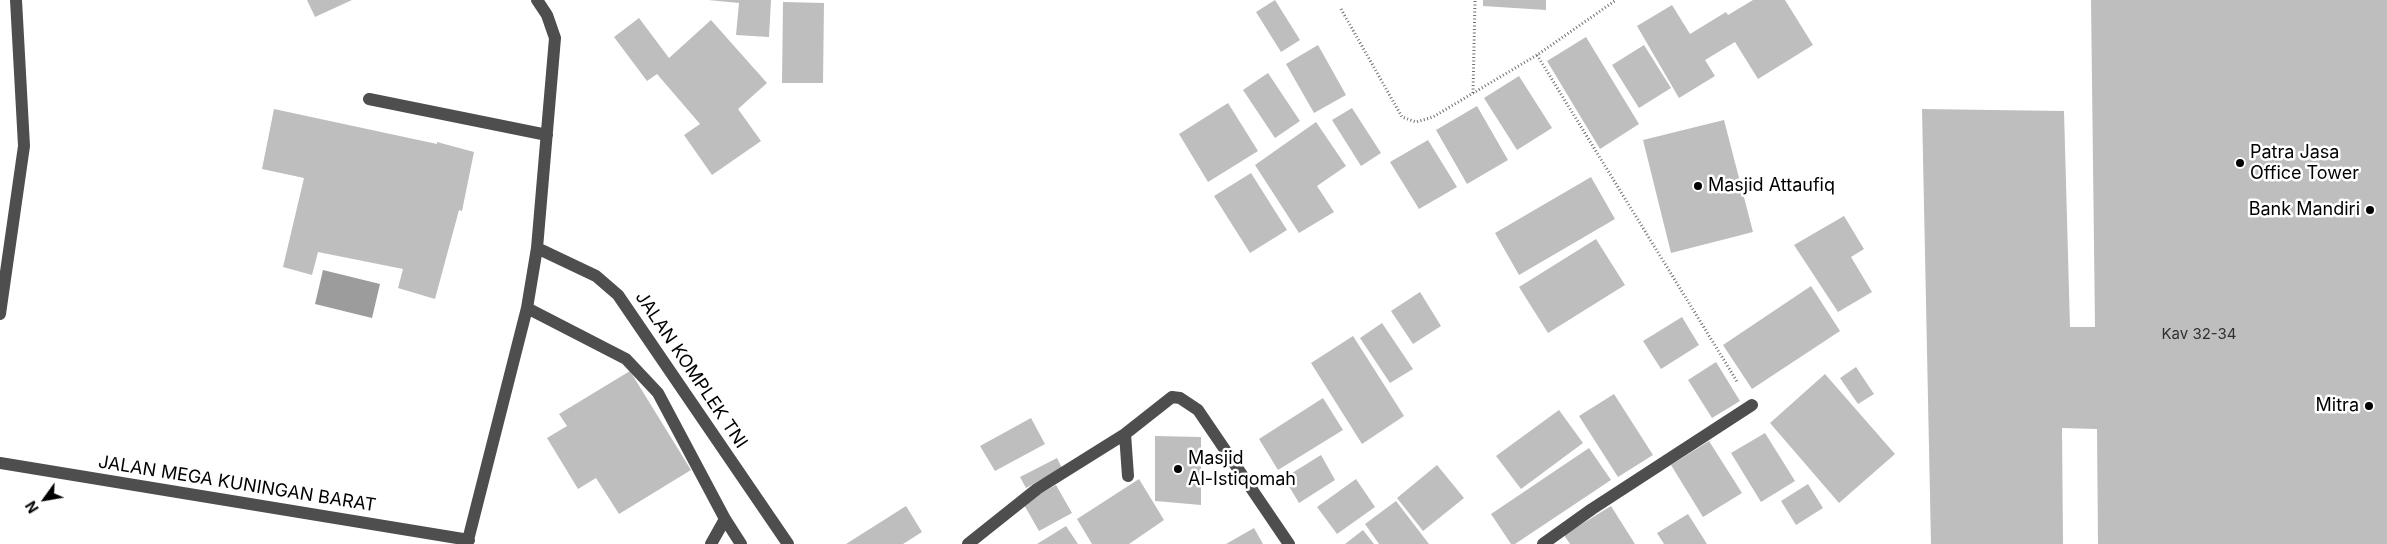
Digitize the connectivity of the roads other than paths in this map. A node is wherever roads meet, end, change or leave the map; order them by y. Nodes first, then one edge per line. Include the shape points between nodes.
1 (16, 0) edge
2 (537, 0) edge
3 (369, 99) dead end
4 (547, 135) junction
5 (538, 248) junction
6 (527, 308) junction
7 (0, 314) edge
8 (1752, 405) road end
9 (1125, 434) junction
10 (0, 463) edge
11 (1128, 476) dead end
12 (726, 519) junction
13 (468, 542) edge
14 (711, 544) edge
15 (741, 544) edge
16 (788, 544) edge
17 (968, 544) edge
18 (1289, 544) edge
19 (1543, 544) edge

1 - 7 street via 24,146
2 - 4 street via 548,15 555,38
3 - 4 street
4 - 5 street
5 - 6 street
5 - 16 street, JALAN KOMPLEK TNI via 596,276 618,294
6 - 12 street via 626,359 658,393
6 - 13 street
8 - 19 street
9 - 11 street
9 - 17 street via 1037,489
9 - 18 street via 1172,397 1180,398 1198,410
10 - 13 street, JALAN MEGA KUNINGAN BARAT
12 - 14 street
12 - 15 street

